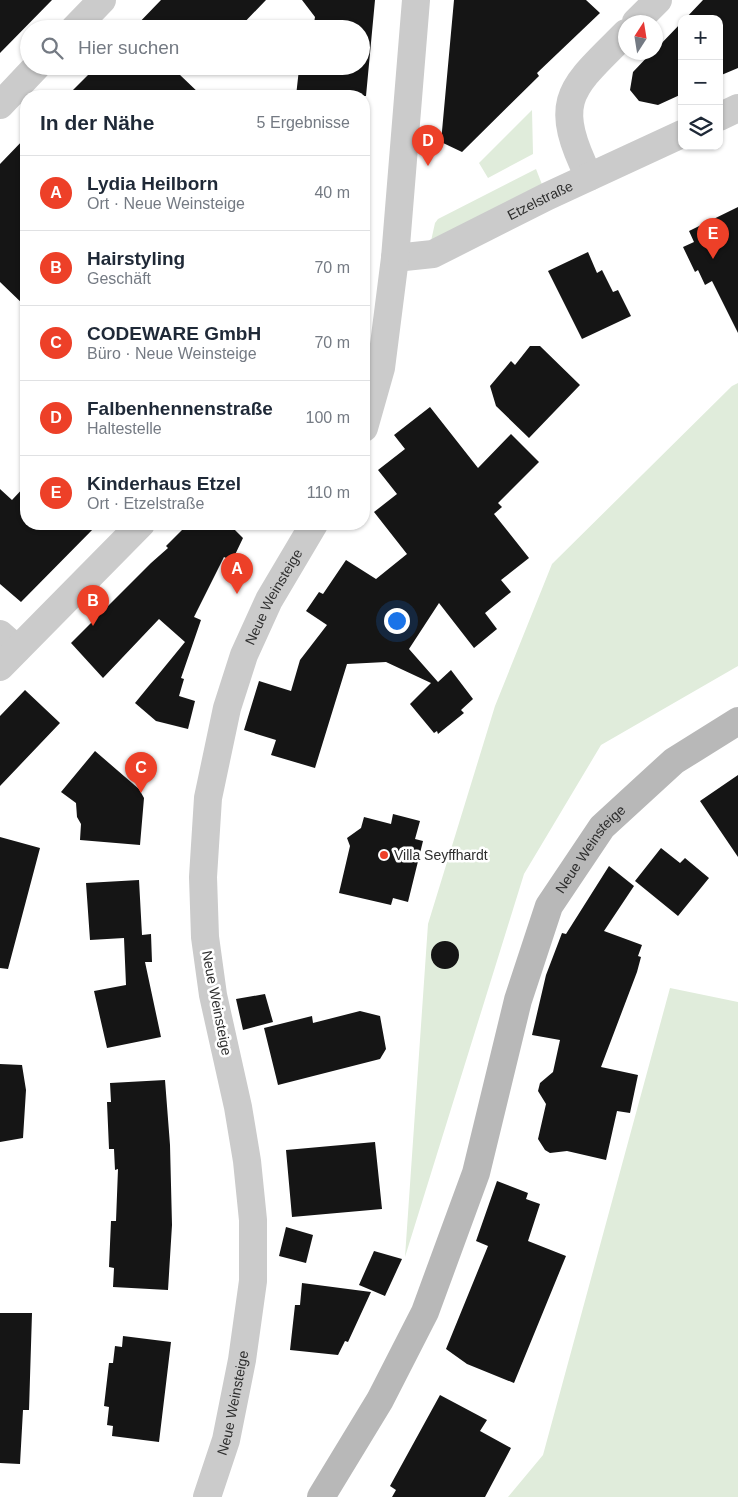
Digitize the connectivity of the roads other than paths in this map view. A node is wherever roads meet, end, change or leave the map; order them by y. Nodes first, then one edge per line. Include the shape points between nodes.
1 (102, 0) edge
2 (416, 0) edge
3 (658, 0) edge
4 (643, 15) edge
5 (83, 20) edge
6 (618, 41) edge
7 (28, 75) edge
8 (0, 105) edge
9 (738, 108) edge
10 (723, 114) edge
11 (678, 136) edge
12 (589, 177) junction
13 (395, 258) junction
14 (370, 407) edge
15 (135, 530) edge
16 (310, 530) edge
17 (6, 650) edge
18 (738, 721) edge
19 (207, 1497) edge
20 (321, 1497) edge

1 - 5 street
2 - 13 street
3 - 4 street
6 - 12 street via 580,79 571,96 569,121 577,152
7 - 8 street
9 - 10 street
11 - 12 street, Etzelstraße
12 - 13 street, Etzelstraße via 433,254
13 - 14 street via 381,368
15 - 17 street
16 - 19 street, Neue Weinsteige via 269,600 244,654 208,798 203,877 205,937 213,995 238,1107 246,1161 252,1220 253,1281 228,1434
18 - 20 main road, Neue Weinsteige via 674,761 602,827 549,906 518,1000 476,1173 425,1312 380,1400

